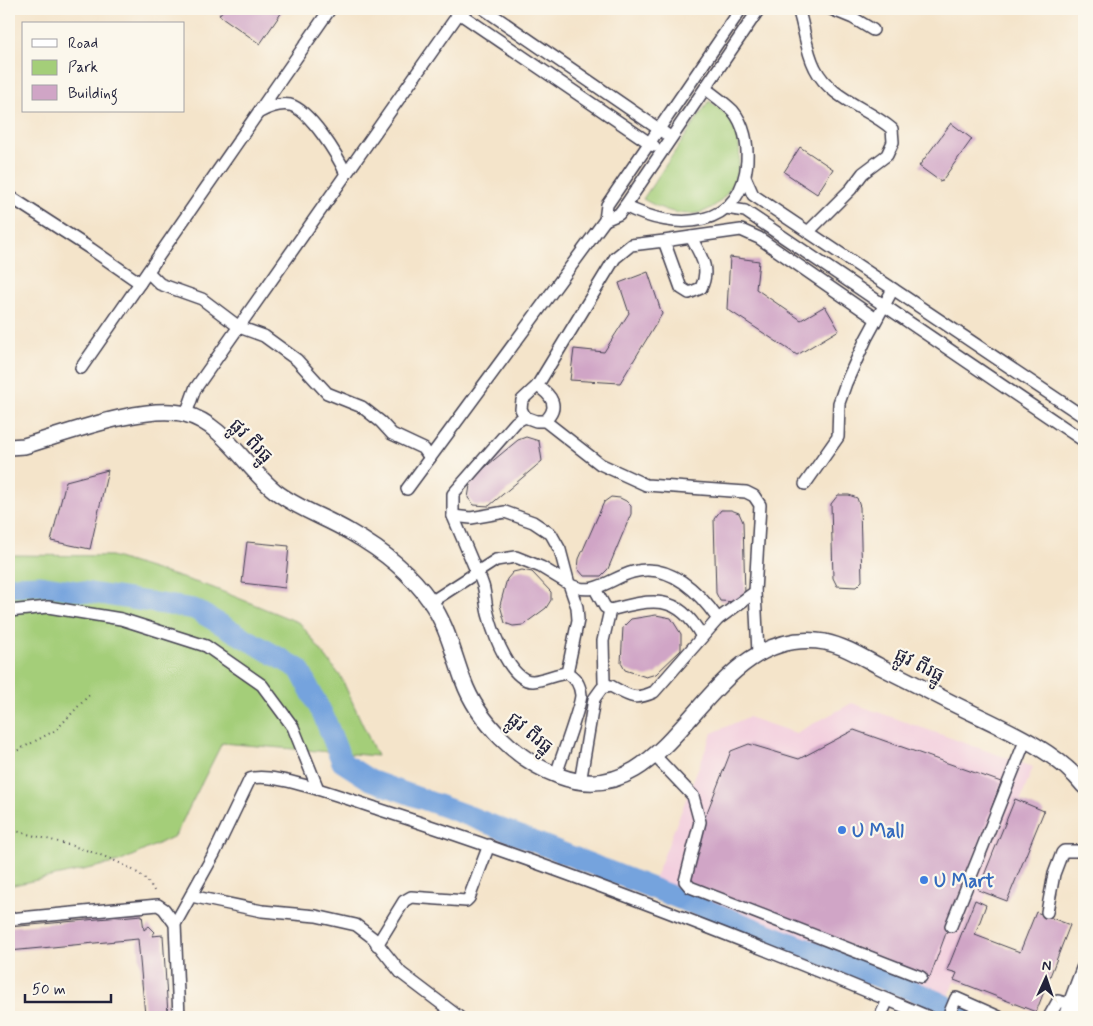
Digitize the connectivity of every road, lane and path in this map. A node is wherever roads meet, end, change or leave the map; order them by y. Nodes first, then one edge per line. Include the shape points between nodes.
1 (330, 9) edge
2 (484, 9) edge
3 (741, 9) edge
4 (759, 9) edge
5 (798, 9) edge
6 (831, 9) edge
7 (458, 10) edge
8 (872, 30) dead end
9 (706, 90) junction
10 (258, 113) junction
11 (660, 130) junction
12 (672, 138) junction
13 (650, 143) junction
14 (662, 151) junction
15 (346, 174) junction
16 (745, 177) junction
17 (9, 196) edge
18 (625, 206) junction
19 (726, 208) junction
20 (605, 220) junction
21 (808, 232) junction
22 (691, 237) junction
23 (664, 241) junction
24 (148, 272) junction
25 (140, 284) junction
26 (893, 289) junction
27 (884, 305) junction
28 (876, 319) junction
29 (239, 327) junction
30 (81, 368) dead end
31 (537, 386) junction
32 (186, 414) junction
33 (525, 417) junction
34 (1084, 417) edge
35 (545, 421) junction
36 (1084, 441) edge
37 (9, 447) edge
38 (430, 458) junction
39 (805, 484) dead end
40 (407, 489) dead end
41 (453, 516) junction
42 (477, 573) junction
43 (569, 584) junction
44 (595, 589) junction
45 (755, 592) junction
46 (431, 602) junction
47 (610, 610) junction
48 (9, 611) edge
49 (718, 619) junction
50 (701, 635) junction
51 (758, 653) junction
52 (567, 673) junction
53 (608, 686) junction
54 (91, 693) dead end
55 (581, 696) junction
56 (594, 700) junction
57 (1025, 740) junction
58 (9, 755) edge
59 (655, 756) junction
60 (556, 775) junction
61 (580, 783) junction
62 (1084, 786) edge
63 (318, 790) junction
64 (9, 829) edge
65 (489, 845) junction
66 (1084, 851) edge
67 (191, 896) junction
68 (158, 905) junction
69 (1047, 912) dead end
70 (9, 919) edge
71 (175, 924) junction
72 (951, 926) dead end
73 (377, 945) junction
74 (1084, 969) edge
75 (921, 977) dead end
76 (888, 1000) junction
77 (1074, 1010) edge
78 (179, 1017) edge
79 (459, 1017) edge
80 (880, 1017) edge
81 (929, 1017) edge
82 (948, 1017) edge
83 (999, 1017) edge
84 (1049, 1017) edge

1 - 10 street
2 - 11 street
3 - 11 street
4 - 9 street
5 - 21 street via 816,70 832,90 892,129 894,142 887,155 863,173 851,190
6 - 8 street
7 - 13 street
7 - 15 street
9 - 12 street
9 - 16 street via 734,112 742,129 748,146
10 - 15 street via 275,105 291,105 308,116
10 - 24 street
11 - 12 street
11 - 13 street
12 - 14 street
13 - 14 street
13 - 20 street via 608,205
14 - 18 street
15 - 29 street
16 - 19 street via 739,195
16 - 21 street via 753,195
17 - 25 street
18 - 19 street via 644,216 682,222 707,218
18 - 20 street via 619,214
19 - 27 street via 746,211
20 - 38 street
21 - 26 street
22 - 23 street
22 - 23 street via 706,277 701,288 688,292 681,288
22 - 28 street via 741,230 749,233
23 - 31 street via 631,245 615,258
24 - 25 street
24 - 29 street via 170,290 202,299
25 - 30 street
26 - 27 street
26 - 34 street
27 - 28 street
27 - 36 street
28 - 39 street via 839,403 838,437
29 - 32 street via 195,390
29 - 38 street via 264,336 282,348 327,393 362,407 392,434 424,449
31 - 33 street via 522,400 521,409
31 - 35 street via 552,397 552,414
32 - 37 main road, ផ្លូវ ពីរធ្នូ via 157,411 138,414 24,446
32 - 46 main road, ផ្លូវ ពីរធ្នូ via 218,431 253,472 277,492 304,510 350,532 382,554 410,577
33 - 35 street
33 - 41 street via 516,422 453,494
35 - 45 street via 600,464 646,485 746,492 754,496 760,505
38 - 40 street
41 - 42 street
41 - 43 street via 472,518 505,512 533,522 551,534 560,550
42 - 43 street via 496,560 516,558 541,567
42 - 46 street
42 - 52 street via 484,587 489,617 509,665 520,678 532,681
43 - 44 street via 584,590
43 - 52 street via 578,620
44 - 47 street
44 - 49 street via 632,572 660,572 696,591
45 - 49 street
45 - 51 street
46 - 60 main road, ផ្លូវ ពីរធ្នូ via 448,635 464,684 482,717 529,760
47 - 50 street via 642,602 661,602 678,608 691,618
47 - 53 street via 603,641 604,682
48 - 63 street via 48,607 121,619 206,646 262,686 293,727
49 - 50 street
50 - 53 street via 654,692 632,697
51 - 57 main road, ផ្លូវ ពីរធ្នូ via 792,642 825,642 844,648
51 - 59 main road, ផ្លូវ ពីរធ្នូ via 729,674
52 - 55 street via 574,676
53 - 56 street via 602,688
54 - 58 path via 56,730
55 - 56 street
55 - 60 street
56 - 61 street
57 - 62 main road, ផ្លូវ ពីរធ្នូ via 1063,764
57 - 72 street
59 - 61 main road, ផ្លូវ ពីរធ្នូ via 622,777 603,783
59 - 75 street via 693,796 696,804 700,822 685,882
60 - 61 main road, ផ្លូវ ពីរធ្នូ
63 - 65 street
63 - 67 street via 263,777 250,779
64 - 68 path via 120,861 142,875 154,890
65 - 73 street via 470,898 466,901 411,896 404,901
65 - 76 street via 617,892
66 - 69 street via 1062,853 1054,874
67 - 71 street
67 - 73 street via 356,925
68 - 70 street
68 - 71 street
71 - 78 street
73 - 79 street via 401,973
74 - 77 main road
76 - 80 street
76 - 81 street
77 - 84 street via 1058,1001
82 - 83 street via 956,998

